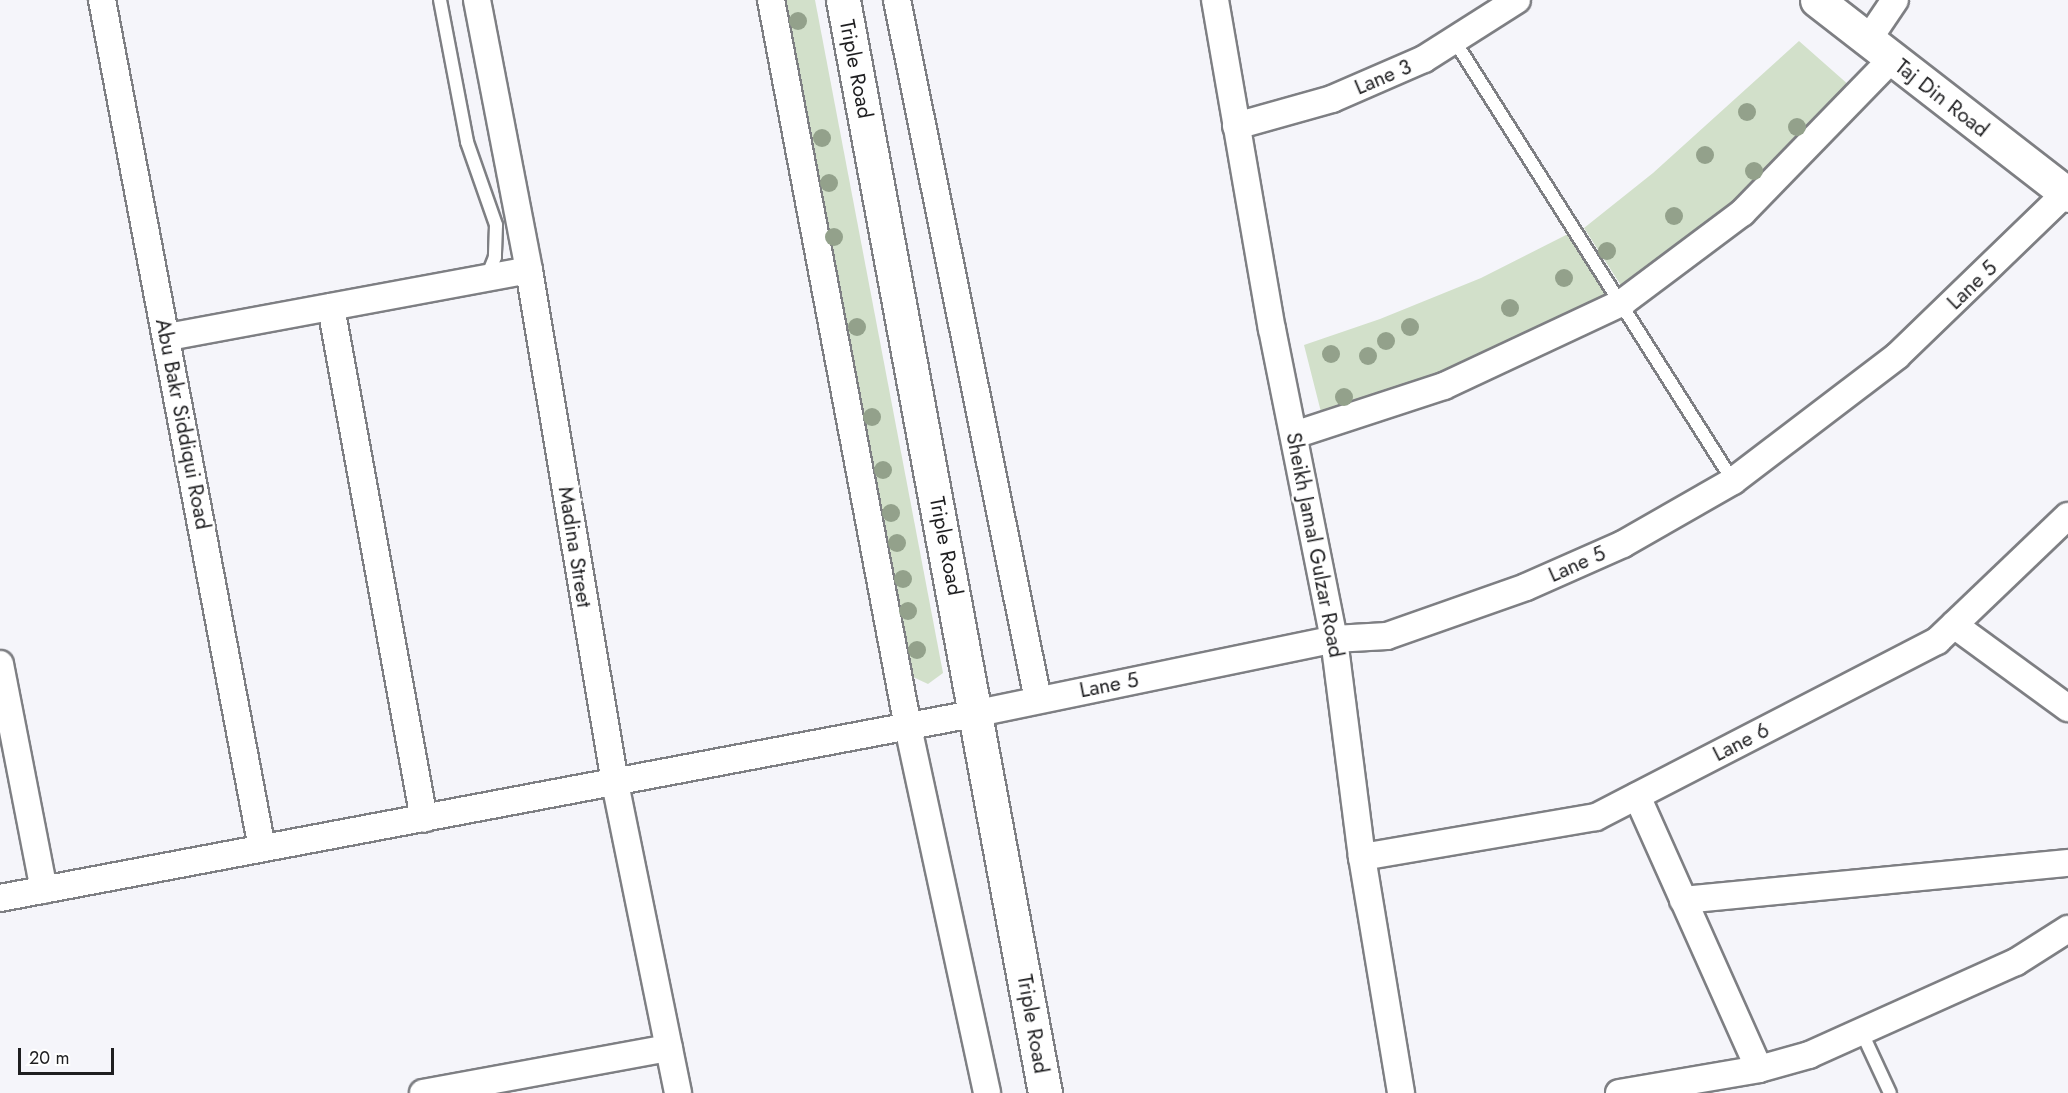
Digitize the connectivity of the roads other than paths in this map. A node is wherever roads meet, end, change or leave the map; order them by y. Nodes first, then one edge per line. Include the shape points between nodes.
1 (102, 0) edge
2 (440, 0) edge
3 (477, 0) edge
4 (771, 0) edge
5 (843, 0) edge
6 (897, 0) edge
7 (1215, 0) edge
8 (1517, 0) edge
9 (1817, 0) edge
10 (1895, 0) edge
11 (1454, 40) junction
12 (1880, 49) junction
13 (1236, 126) junction
14 (2067, 193) edge
15 (529, 270) junction
16 (487, 278) junction
17 (1623, 302) junction
18 (331, 307) junction
19 (168, 337) junction
20 (1294, 435) junction
21 (1733, 481) junction
22 (2068, 516) edge
23 (1954, 625) junction
24 (1335, 639) junction
25 (0, 664) edge
26 (1038, 700) junction
27 (2068, 708) edge
28 (978, 713) junction
29 (908, 727) junction
30 (615, 783) junction
31 (1637, 796) junction
32 (424, 819) junction
33 (262, 848) junction
34 (1362, 857) junction
35 (2068, 863) edge
36 (44, 890) junction
37 (0, 898) edge
38 (1683, 900) junction
39 (2068, 929) edge
40 (1862, 1033) junction
41 (669, 1048) junction
42 (1759, 1069) junction
43 (423, 1093) edge
44 (678, 1093) edge
45 (987, 1093) edge
46 (1046, 1093) edge
47 (1401, 1093) edge
48 (1619, 1093) edge
49 (1890, 1093) edge

1 - 19 street, Abu Bakr Siddiqui Road
2 - 16 lane via 466,142 496,225 495,257
3 - 15 street, Madina Street
4 - 29 street
5 - 28 main road, Triple Road
6 - 26 street
7 - 13 street, Sheikh Jamal Gulzar Road
8 - 11 street, Lane 3
9 - 12 main road, Taj Din Road
10 - 12 street
11 - 13 street, Lane 3 via 1424,59 1332,99
11 - 17 lane
12 - 14 main road, Taj Din Road
12 - 17 street via 1742,213
13 - 20 street, Sheikh Jamal Gulzar Road
14 - 21 street, Lane 5 via 1897,356
15 - 16 street
15 - 30 street, Madina Street
16 - 18 street
17 - 20 street via 1444,386
17 - 21 lane
18 - 19 street
18 - 32 street
19 - 33 street, Abu Bakr Siddiqui Road
20 - 24 street, Sheikh Jamal Gulzar Road
21 - 24 street, Lane 5 via 1623,544 1526,587 1387,636
22 - 23 street, Lane 6
23 - 27 street
23 - 31 street, Lane 6 via 1937,641
24 - 26 street, Lane 5
24 - 34 street, Sheikh Jamal Gulzar Road
25 - 36 street
26 - 28 street, Lane 5
28 - 29 street, Lane 5
28 - 46 main road, Triple Road
29 - 30 street, Lane 5
29 - 45 street
30 - 32 street, Lane 5
30 - 41 street, Madina Street
31 - 34 street, Lane 6 via 1596,817
31 - 38 street
32 - 33 street, Lane 5
33 - 36 street, Lane 5
34 - 47 street, Sheikh Jamal Gulzar Road
35 - 38 street
36 - 37 street, Lane 5
38 - 42 street
39 - 40 street via 2016,962
40 - 42 street via 1809,1055
40 - 49 lane
41 - 43 street
41 - 44 street, Madina Street
42 - 48 street

